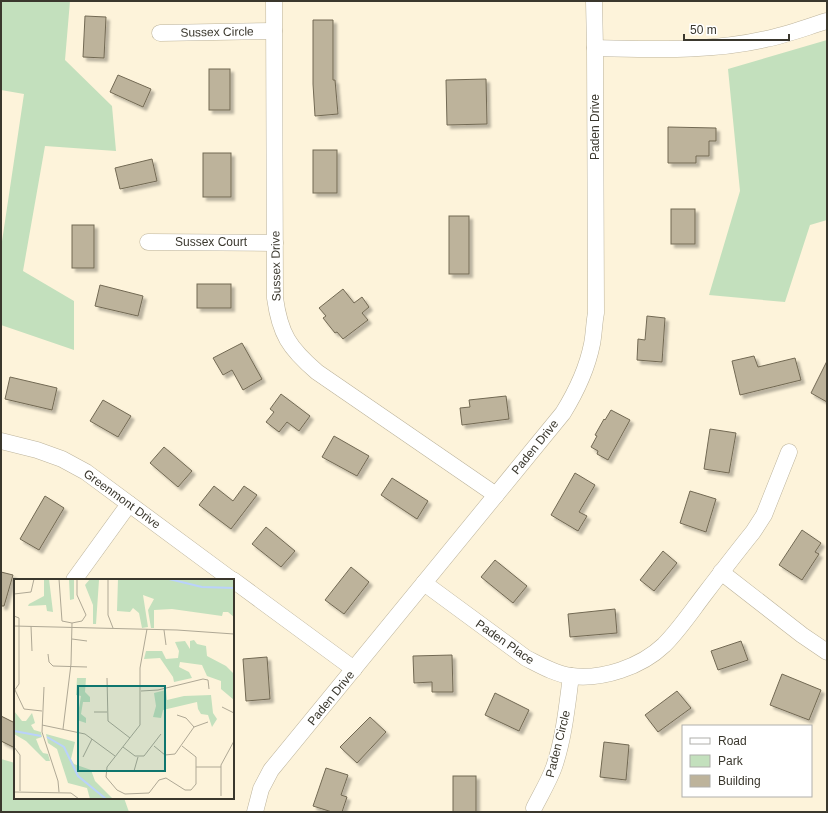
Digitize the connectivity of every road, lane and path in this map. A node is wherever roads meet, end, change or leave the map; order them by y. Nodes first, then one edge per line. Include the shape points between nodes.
1 (274, 1) edge
2 (594, 1) edge
3 (827, 21) edge
4 (274, 31) junction
5 (160, 33) dead end
6 (595, 48) junction
7 (148, 242) dead end
8 (275, 243) junction
9 (1, 440) edge
10 (789, 452) dead end
11 (496, 496) junction
12 (129, 504) junction
13 (721, 572) junction
14 (75, 579) edge
15 (232, 579) edge
16 (234, 581) edge
17 (424, 583) junction
18 (827, 652) edge
19 (354, 669) junction
20 (571, 676) junction
21 (534, 808) dead end
22 (255, 812) edge

1 - 4 street, Sussex Drive
2 - 6 street, Paden Drive
3 - 6 street via 766,39 728,45 688,48
4 - 5 street, Sussex Circle
4 - 8 street, Sussex Drive
6 - 11 street, Paden Drive via 596,313 592,344 587,366 572,399
7 - 8 street, Sussex Court
8 - 11 street, Sussex Drive via 277,314 289,344 302,359
9 - 12 street, Greenmont Drive via 62,459 86,472
10 - 13 street, Paden Place via 764,515
11 - 17 street, Paden Drive
12 - 14 street
12 - 15 street, Greenmont Drive
13 - 18 street
13 - 20 street, Paden Place via 678,629 654,654 628,668 608,673
16 - 19 street, Greenmont Drive
17 - 19 street, Paden Drive
17 - 20 street, Paden Place via 526,658 549,670
19 - 22 street, Paden Drive via 271,770 261,789
20 - 21 street, Paden Circle via 555,766

